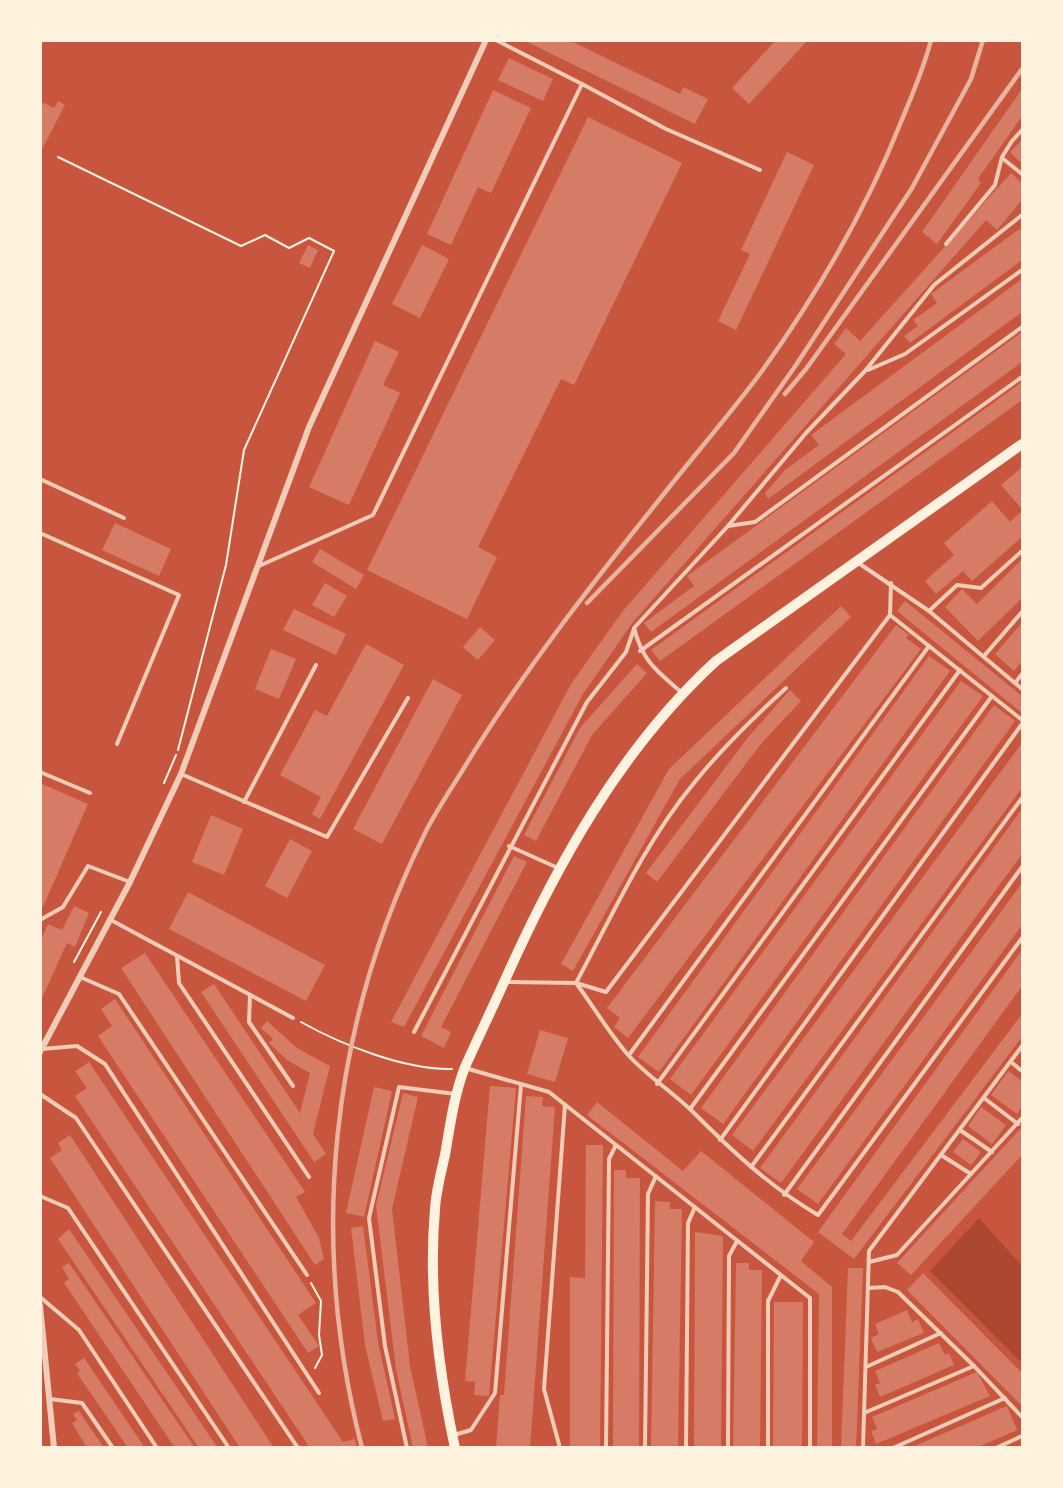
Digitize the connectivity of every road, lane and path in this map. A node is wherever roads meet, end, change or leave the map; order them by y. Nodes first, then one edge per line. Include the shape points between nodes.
1 (486, 40) edge
2 (495, 40) edge
3 (582, 84) junction
4 (1023, 130) edge
5 (58, 157) dead end
6 (1002, 158) junction
7 (760, 170) dead end
8 (1023, 174) edge
9 (1023, 215) edge
10 (946, 244) dead end
11 (1023, 270) edge
12 (1023, 327) edge
13 (865, 371) junction
14 (1023, 377) edge
15 (1023, 444) edge
16 (40, 479) edge
17 (124, 518) dead end
18 (728, 525) junction
19 (40, 533) edge
20 (1023, 551) edge
21 (856, 562) junction
22 (259, 566) junction
23 (891, 583) junction
24 (929, 611) junction
25 (1023, 612) edge
26 (890, 615) junction
27 (634, 628) junction
28 (929, 646) junction
29 (640, 651) junction
30 (984, 656) junction
31 (316, 665) dead end
32 (960, 670) junction
33 (1023, 674) edge
34 (1015, 683) junction
35 (786, 688) dead end
36 (1023, 689) edge
37 (681, 693) junction
38 (992, 696) junction
39 (408, 698) dead end
40 (1023, 722) edge
41 (117, 744) dead end
42 (40, 772) edge
43 (181, 774) junction
44 (164, 783) dead end
45 (90, 794) dead end
46 (1023, 798) edge
47 (244, 802) junction
48 (509, 846) junction
49 (1023, 867) edge
50 (560, 869) junction
51 (130, 882) junction
52 (106, 905) dead end
53 (108, 919) junction
54 (40, 920) edge
55 (1023, 938) edge
56 (177, 956) junction
57 (70, 972) dead end
58 (79, 977) junction
59 (505, 982) junction
60 (576, 983) junction
61 (250, 995) junction
62 (293, 1018) joint
63 (414, 1032) dead end
64 (1023, 1046) edge
65 (41, 1050) edge
66 (629, 1055) junction
67 (1011, 1062) junction
68 (465, 1068) junction
69 (1023, 1071) edge
70 (657, 1084) junction
71 (522, 1085) junction
72 (293, 1086) dead end
73 (40, 1094) edge
74 (456, 1094) junction
75 (984, 1098) junction
76 (565, 1105) junction
77 (690, 1109) junction
78 (1023, 1118) edge
79 (1018, 1124) junction
80 (960, 1130) junction
81 (720, 1140) junction
82 (616, 1145) junction
83 (992, 1152) junction
84 (941, 1155) junction
85 (751, 1167) junction
86 (971, 1174) junction
87 (656, 1176) junction
88 (309, 1177) dead end
89 (784, 1195) junction
90 (40, 1196) edge
91 (695, 1207) junction
92 (737, 1240) junction
93 (868, 1262) junction
94 (307, 1275) joint
95 (781, 1275) junction
96 (869, 1288) junction
97 (40, 1297) edge
98 (40, 1305) edge
99 (940, 1333) junction
100 (974, 1366) junction
101 (866, 1367) junction
102 (309, 1379) junction
103 (318, 1393) dead end
104 (1005, 1398) junction
105 (49, 1399) junction
106 (864, 1413) junction
107 (1023, 1417) edge
108 (452, 1435) junction
109 (1023, 1436) edge
110 (54, 1448) edge
111 (113, 1448) edge
112 (157, 1448) edge
113 (229, 1448) edge
114 (298, 1448) edge
115 (407, 1448) edge
116 (455, 1448) edge
117 (560, 1448) edge
118 (606, 1448) edge
119 (645, 1448) edge
120 (686, 1448) edge
121 (728, 1448) edge
122 (768, 1448) edge
123 (810, 1448) edge
124 (863, 1448) edge
125 (893, 1448) edge
126 (996, 1448) edge

1 - 22 street via 309,427
2 - 3 lane
3 - 7 lane via 666,129
3 - 22 lane via 373,515
4 - 6 lane
5 - 44 path via 241,246 265,235 290,248 309,238 334,251 244,450 226,565 178,751
6 - 8 lane
6 - 10 lane via 994,185
9 - 13 lane via 934,285
11 - 13 lane via 904,354
12 - 18 lane via 755,522
13 - 18 lane
14 - 29 lane
15 - 21 main road
16 - 17 lane
18 - 27 lane
19 - 41 lane via 179,595
20 - 24 lane via 981,588 957,585
21 - 23 lane
21 - 37 main road via 716,661
22 - 43 street
23 - 24 lane
23 - 26 lane
24 - 30 lane
25 - 30 lane
26 - 28 lane
26 - 60 lane via 606,992
27 - 29 lane
27 - 48 lane via 626,652 587,702
28 - 32 lane
28 - 66 lane
29 - 37 lane
30 - 34 lane
31 - 47 lane
32 - 38 lane
32 - 70 lane
33 - 34 lane
34 - 36 lane
35 - 60 lane via 743,727 693,784 640,863
37 - 50 main road via 656,721 606,792
38 - 40 lane
38 - 77 lane
39 - 47 lane via 327,837
40 - 81 lane
42 - 45 lane
43 - 47 lane
43 - 51 street
46 - 85 lane
48 - 50 lane
48 - 63 lane
49 - 89 lane
50 - 59 main road
51 - 53 street
51 - 54 lane via 88,866 63,907
52 - 57 path
53 - 56 lane
53 - 58 street
55 - 89 lane via 818,1215
56 - 61 lane
56 - 88 lane via 179,983
58 - 65 street
58 - 94 lane via 118,994
59 - 60 lane
59 - 68 main road
60 - 66 lane
61 - 62 lane
61 - 72 lane via 249,1022
62 - 68 path via 334,1041 370,1053 436,1069
64 - 67 lane
65 - 102 lane via 77,1046 105,1064
66 - 70 lane
67 - 69 lane
67 - 75 lane
68 - 71 lane
68 - 74 main road
70 - 77 lane
71 - 76 lane via 549,1092
71 - 108 lane via 495,1393 471,1431
73 - 114 lane via 76,1118
74 - 108 main road via 435,1208 433,1301 442,1389
74 - 115 lane via 399,1087 369,1218 385,1346
75 - 79 lane
75 - 80 lane
76 - 82 lane
76 - 117 lane via 544,1389
77 - 81 lane
78 - 79 lane
79 - 83 lane
80 - 83 lane
80 - 84 lane
81 - 85 lane
82 - 87 lane
82 - 118 lane via 609,1159
83 - 86 lane
84 - 86 lane
84 - 93 lane via 869,1251
85 - 89 lane
86 - 93 lane via 897,1255
87 - 91 lane
87 - 119 lane via 648,1194
90 - 113 lane via 68,1208
91 - 92 lane
91 - 120 lane via 688,1223
92 - 95 lane
92 - 121 lane via 729,1256
93 - 96 lane
94 - 102 path via 321,1301 322,1355
95 - 122 lane via 768,1301
95 - 123 lane via 810,1298
96 - 99 lane via 885,1287 898,1292
96 - 101 lane
97 - 112 lane via 79,1330
98 - 105 street
99 - 100 lane
99 - 101 lane
100 - 104 lane
100 - 106 lane
101 - 106 lane
102 - 103 lane
104 - 107 lane
104 - 125 lane
105 - 110 street
105 - 111 lane via 82,1402
106 - 124 lane
108 - 116 main road
109 - 126 lane

